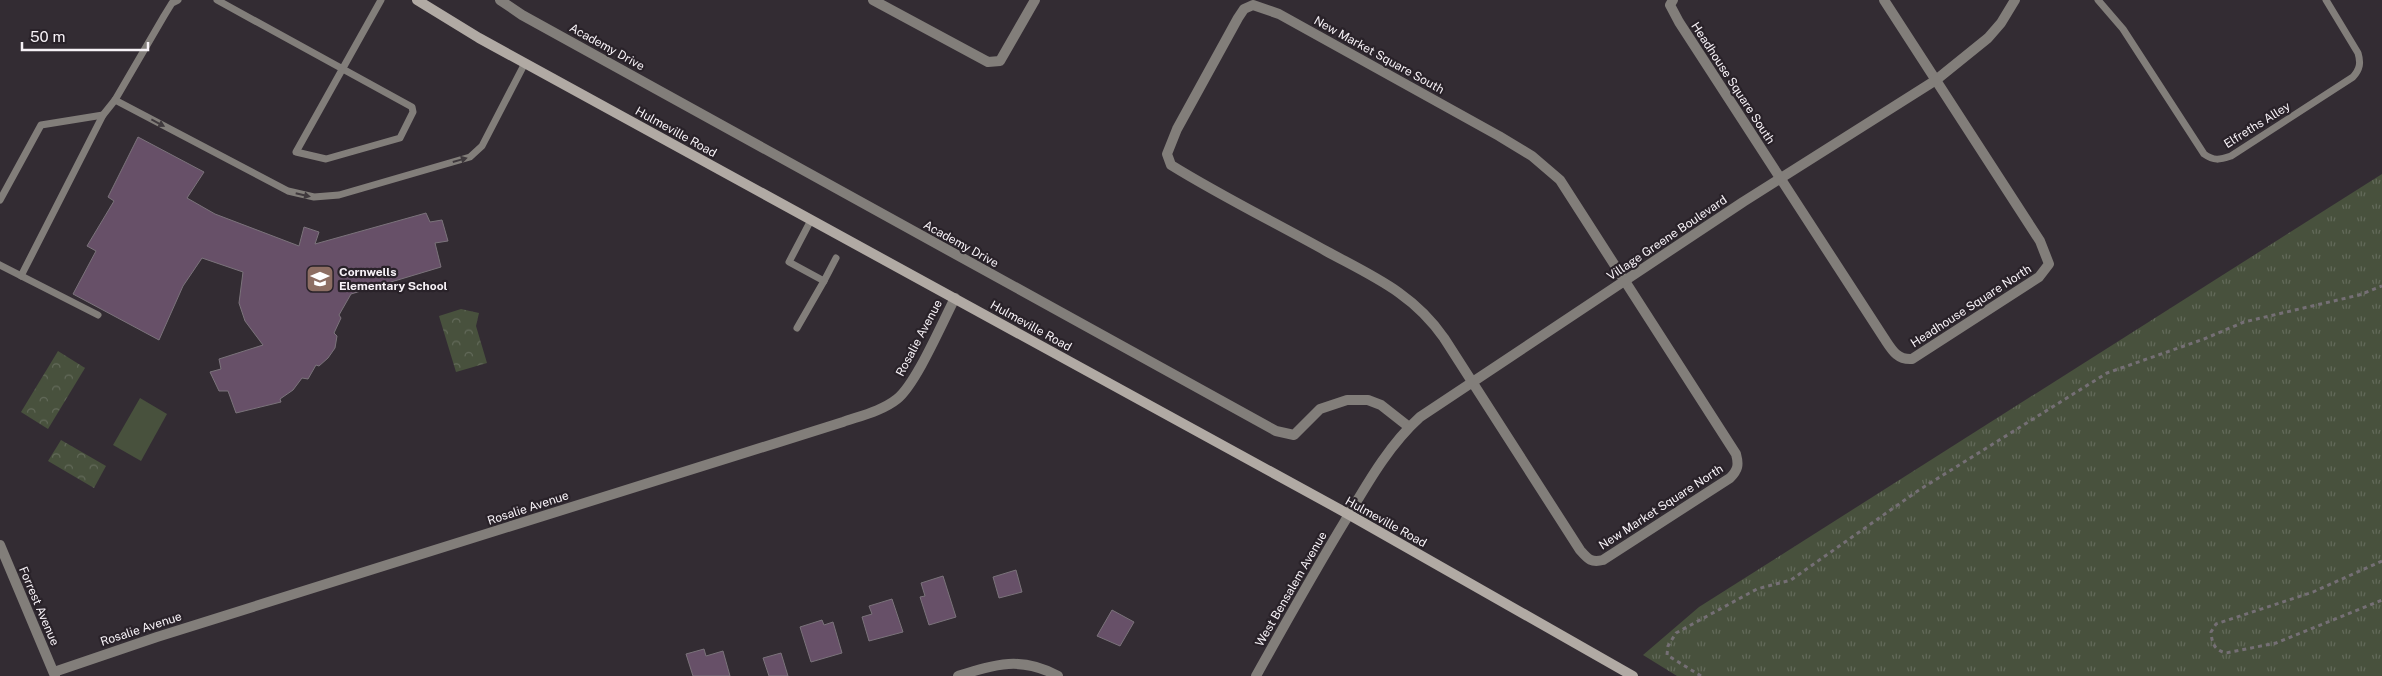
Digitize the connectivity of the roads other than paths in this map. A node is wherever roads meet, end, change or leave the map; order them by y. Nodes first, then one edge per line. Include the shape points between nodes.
1 (178, 0) edge
2 (217, 0) edge
3 (381, 0) edge
4 (417, 0) edge
5 (500, 0) edge
6 (873, 0) edge
7 (1035, 0) edge
8 (1672, 0) edge
9 (1884, 0) edge
10 (2015, 0) edge
11 (2098, 0) edge
12 (2326, 0) edge
13 (525, 63) junction
14 (342, 67) junction
15 (1936, 80) junction
16 (115, 100) junction
17 (103, 115) junction
18 (1780, 179) junction
19 (0, 200) edge
20 (811, 220) junction
21 (836, 258) dead end
22 (0, 265) edge
23 (21, 276) junction
24 (824, 281) junction
25 (1625, 281) junction
26 (955, 298) junction
27 (98, 315) dead end
28 (797, 328) dead end
29 (1471, 382) junction
30 (1409, 427) junction
31 (1348, 514) junction
32 (0, 545) edge
33 (54, 674) edge
34 (958, 676) edge
35 (1058, 676) edge
36 (1256, 676) edge
37 (1633, 676) edge

1 - 16 lane via 172,3
2 - 14 lane
3 - 14 lane
4 - 13 main road, Hulmeville Road
5 - 30 street, Academy Drive via 1276,431 1294,436 1320,409 1347,400 1368,400 1381,405
6 - 7 street via 963,50 993,62 1000,61
8 - 18 street, Headhouse Square South via 1670,6 1679,22
9 - 15 street
10 - 15 street, Village Greene Boulevard via 1988,38
11 - 12 lane, Elfreths Alley via 2123,29 2204,154 2218,160 2231,156 2353,77 2358,70 2358,53
16 -> 13 lane via 288,191 314,198 339,195 470,157 482,146
13 - 20 main road, Hulmeville Road
14 - 14 lane via 326,98 296,152 326,159 400,138 413,112 412,107
15 - 18 street, Village Greene Boulevard
15 - 18 street, Headhouse Square North via 2040,241 2049,264 2039,277 1922,355 1903,360 1896,355
16 - 17 lane
17 - 19 lane via 41,125
17 - 23 lane
18 - 25 street, Village Greene Boulevard
20 - 24 lane via 789,262
20 - 26 main road, Hulmeville Road
21 - 24 lane
22 - 23 lane
23 - 27 lane
24 - 28 lane
25 - 29 street, Village Greene Boulevard
25 - 29 street, New Market Square North via 1736,454 1738,464 1730,478 1603,560 1589,560
25 - 29 street, New Market Square South via 1560,180 1532,156 1279,14 1261,6 1252,5 1244,9 1178,129 1167,154 1168,160 1186,174 1406,296 1434,322
26 - 31 main road, Hulmeville Road
26 - 33 street, Rosalie Avenue via 902,395 881,408 166,634
29 - 30 street, Village Greene Boulevard
30 - 31 street, Village Greene Boulevard via 1380,464
31 - 36 street, West Bensalem Avenue
31 - 37 main road, Hulmeville Road
32 - 33 street, Forrest Avenue
34 - 35 street via 1013,662 1045,669

